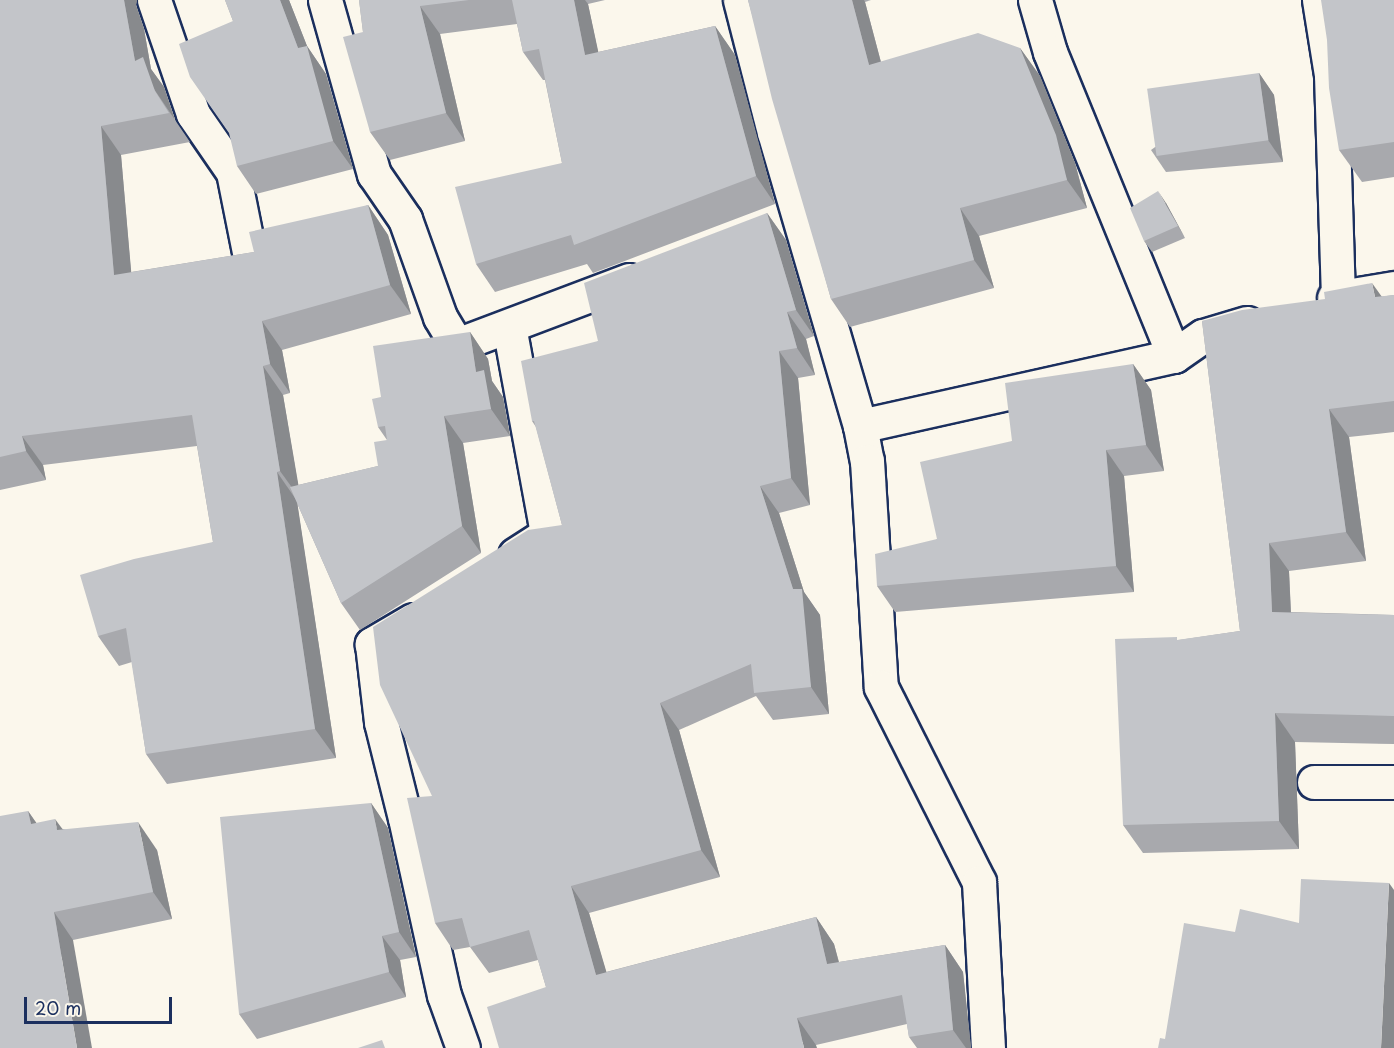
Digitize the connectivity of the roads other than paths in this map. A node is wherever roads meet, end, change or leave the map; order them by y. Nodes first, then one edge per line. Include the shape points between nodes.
1 (154, 0) edge
2 (325, 0) edge
3 (740, 0) edge
4 (1035, 0) edge
5 (1318, 0) edge
6 (798, 215) junction
7 (765, 227) edge
8 (251, 262) edge
9 (653, 270) edge
10 (1394, 288) edge
11 (1338, 296) junction
12 (1304, 306) edge
13 (1271, 316) edge
14 (508, 326) junction
15 (1174, 356) junction
16 (860, 426) junction
17 (489, 572) edge
18 (440, 603) edge
19 (1314, 782) dead end
20 (1394, 782) edge
21 (463, 1048) edge
22 (988, 1048) edge

1 - 8 street via 193,114 233,172
2 - 14 street via 374,174 405,219 440,317 457,345
3 - 6 street
4 - 15 street via 1050,52
5 - 11 street via 1331,75
6 - 7 street
6 - 16 street
9 - 14 street
10 - 11 street
11 - 12 street
13 - 15 street via 1203,336
14 - 17 street via 547,534
15 - 16 street
16 - 22 street via 867,461 881,687 979,882
18 - 21 street via 372,644 381,722 444,995
19 - 20 street

